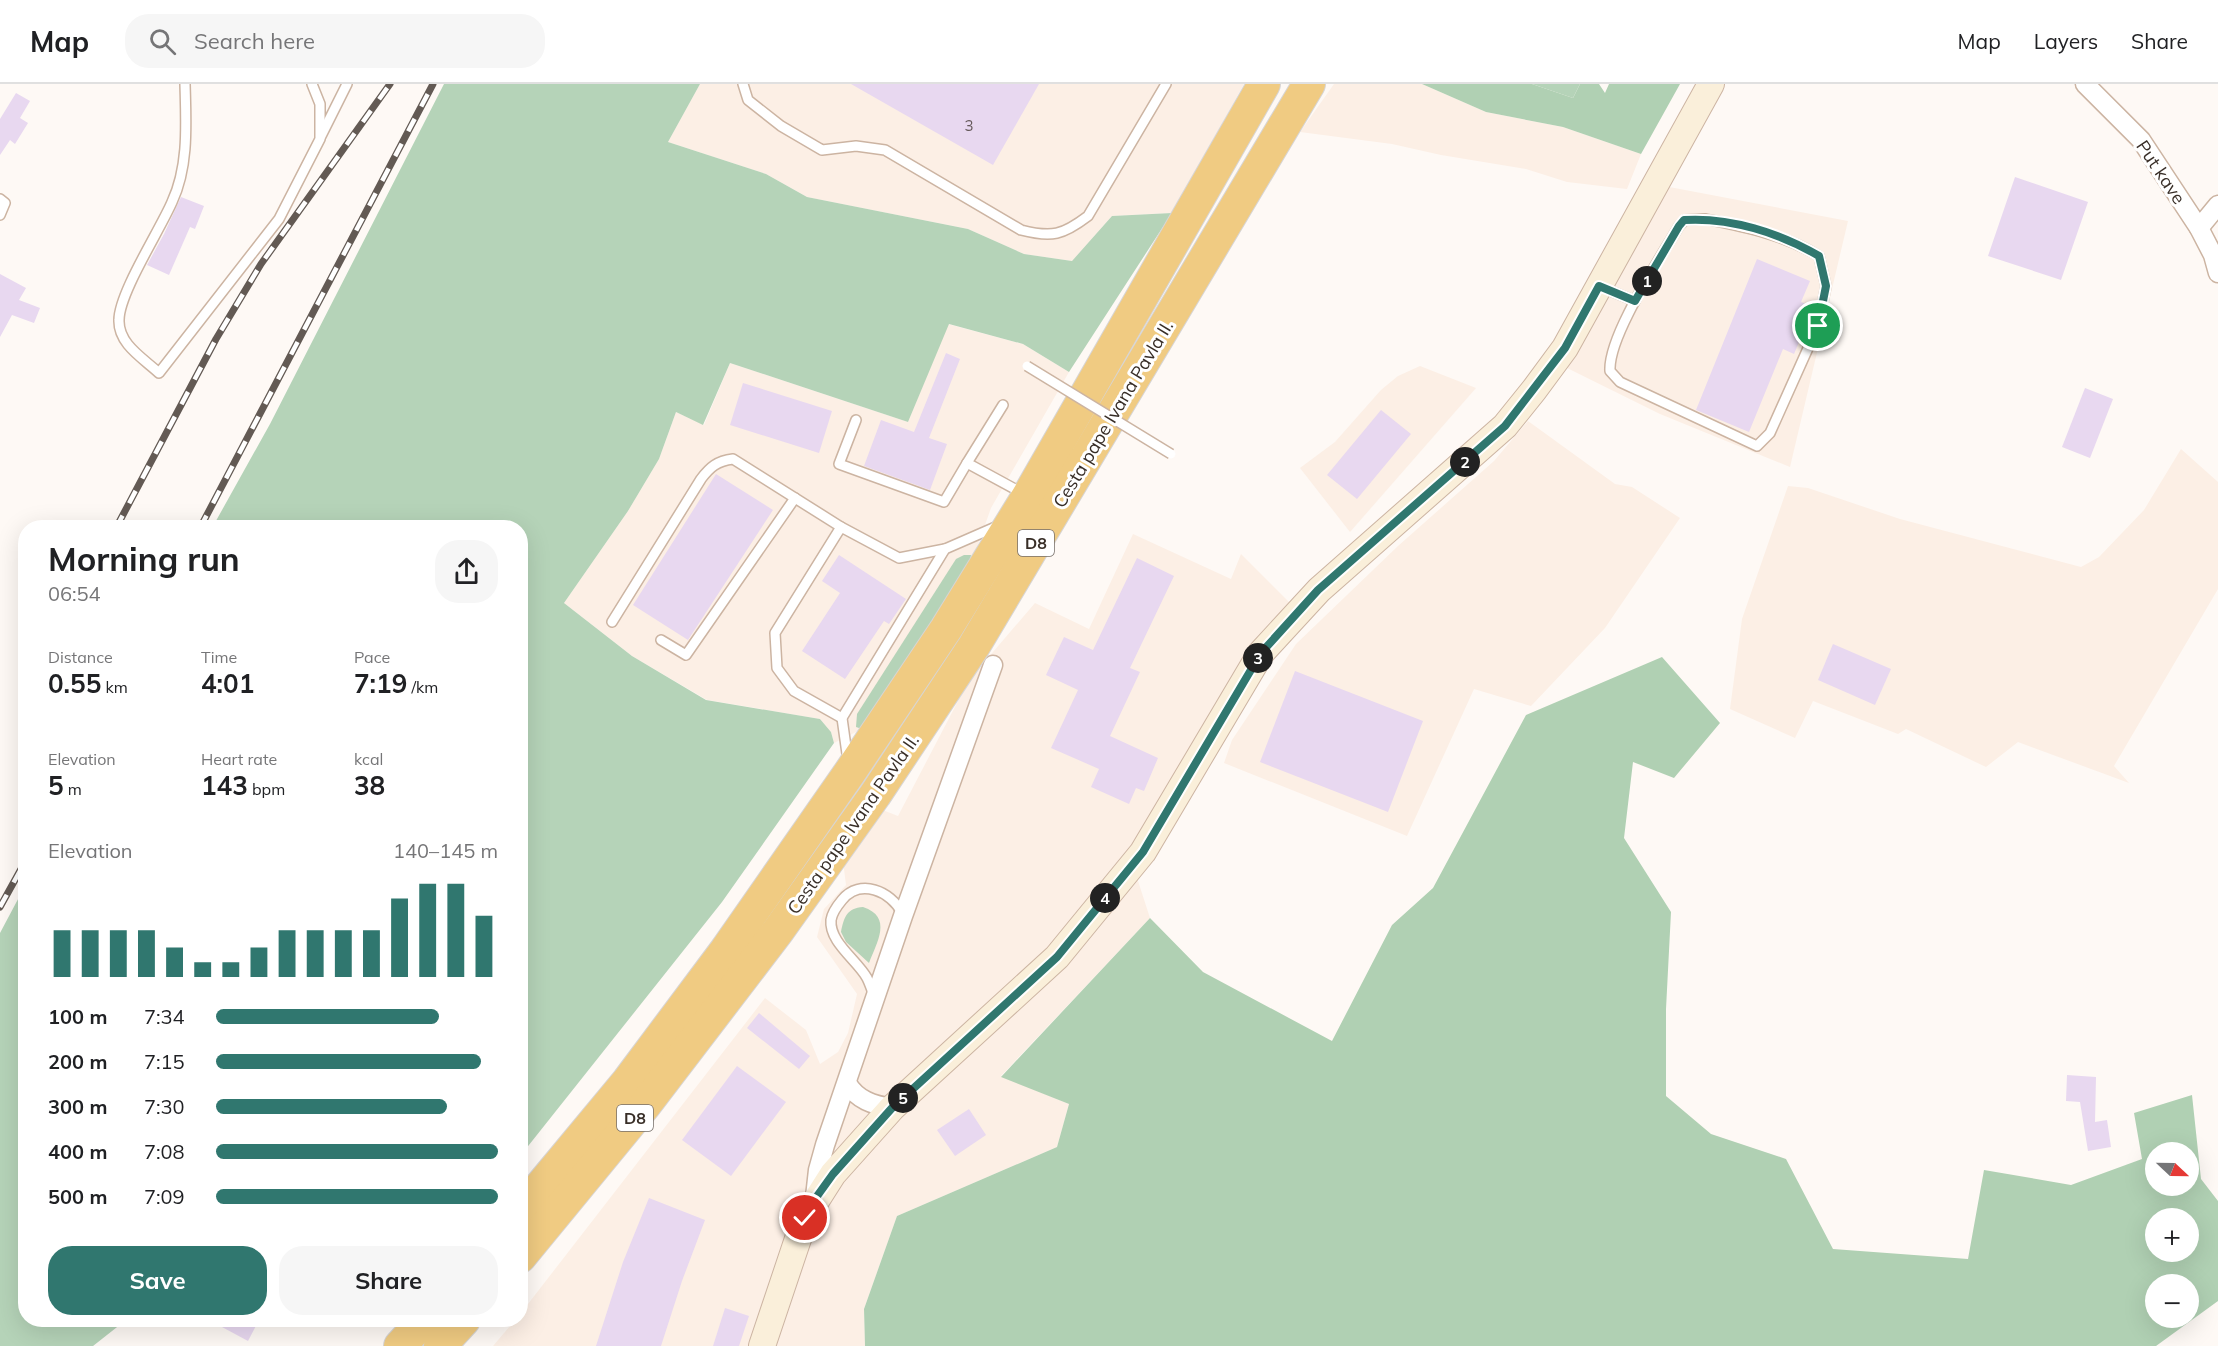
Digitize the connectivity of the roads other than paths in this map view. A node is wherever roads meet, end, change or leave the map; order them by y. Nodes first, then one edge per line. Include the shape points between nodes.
1 (185, 84) edge
2 (312, 84) edge
3 (347, 84) edge
4 (743, 84) edge
5 (1166, 84) edge
6 (1264, 84) edge
7 (1309, 84) edge
8 (1711, 84) edge
9 (2085, 84) edge
10 (320, 139) junction
11 (0, 199) edge
12 (2218, 205) edge
13 (0, 215) edge
14 (2199, 228) junction
15 (2218, 273) edge
16 (1599, 286) junction
17 (1635, 301) junction
18 (1027, 366) dead end
19 (1003, 405) dead end
20 (856, 420) dead end
21 (1171, 454) dead end
22 (967, 463) junction
23 (795, 498) junction
24 (1022, 507) junction
25 (841, 527) junction
26 (945, 549) junction
27 (612, 622) dead end
28 (661, 640) dead end
29 (993, 665) dead end
30 (842, 718) junction
31 (850, 772) junction
32 (903, 916) junction
33 (875, 999) junction
34 (846, 1083) junction
35 (892, 1108) junction
36 (815, 1199) junction
37 (528, 1201) edge
38 (528, 1247) edge
39 (418, 1327) edge
40 (458, 1327) edge
41 (400, 1346) edge
42 (440, 1346) edge
43 (762, 1346) edge

1 - 10 lane via 183,175 124,297 118,320 123,340 159,373 279,219
2 - 10 lane via 320,104
3 - 10 lane
4 - 5 lane via 748,100 781,126 822,150 856,146 885,150 1021,230 1044,236 1070,230 1088,216
6 - 24 highway, Cesta pape Ivana Pavla II. / D8
7 - 38 highway, Cesta pape Ivana Pavla II. / D8 via 974,646 875,795 745,975
8 - 16 street
9 - 14 street, Put kave via 2141,140
11 - 13 lane via 5,203
12 - 14 street
14 - 15 street, Put kave
16 - 17 lane
16 - 35 street via 1565,348 1505,426 1318,590 1261,653 1143,852 1057,957
17 - 17 lane via 1609,360 1610,371 1620,382 1758,446 1770,433 1800,369 1818,326 1826,286 1819,256 1804,247 1764,231 1705,219 1684,220
18 - 21 lane, bridge
19 - 22 lane
20 - 22 lane via 839,464 944,502
22 - 24 lane
23 - 25 lane
23 - 27 lane via 733,459 711,466
23 - 28 lane via 686,655
24 - 26 lane
24 - 31 highway, Cesta pape Ivana Pavla II. / D8
25 - 26 lane via 899,558
25 - 30 lane via 776,633 777,668 794,691
26 - 30 lane
29 - 32 street
30 - 31 lane
31 - 37 highway, Cesta pape Ivana Pavla II. / D8 via 726,950 628,1081
32 - 33 street
32 - 33 lane via 897,904 880,892 858,888 837,905 831,919 832,933 867,978
33 - 34 street
34 - 35 street via 863,1100
34 - 36 street via 818,1170
35 - 36 street
36 - 43 street via 796,1240
39 - 41 highway
40 - 42 highway

